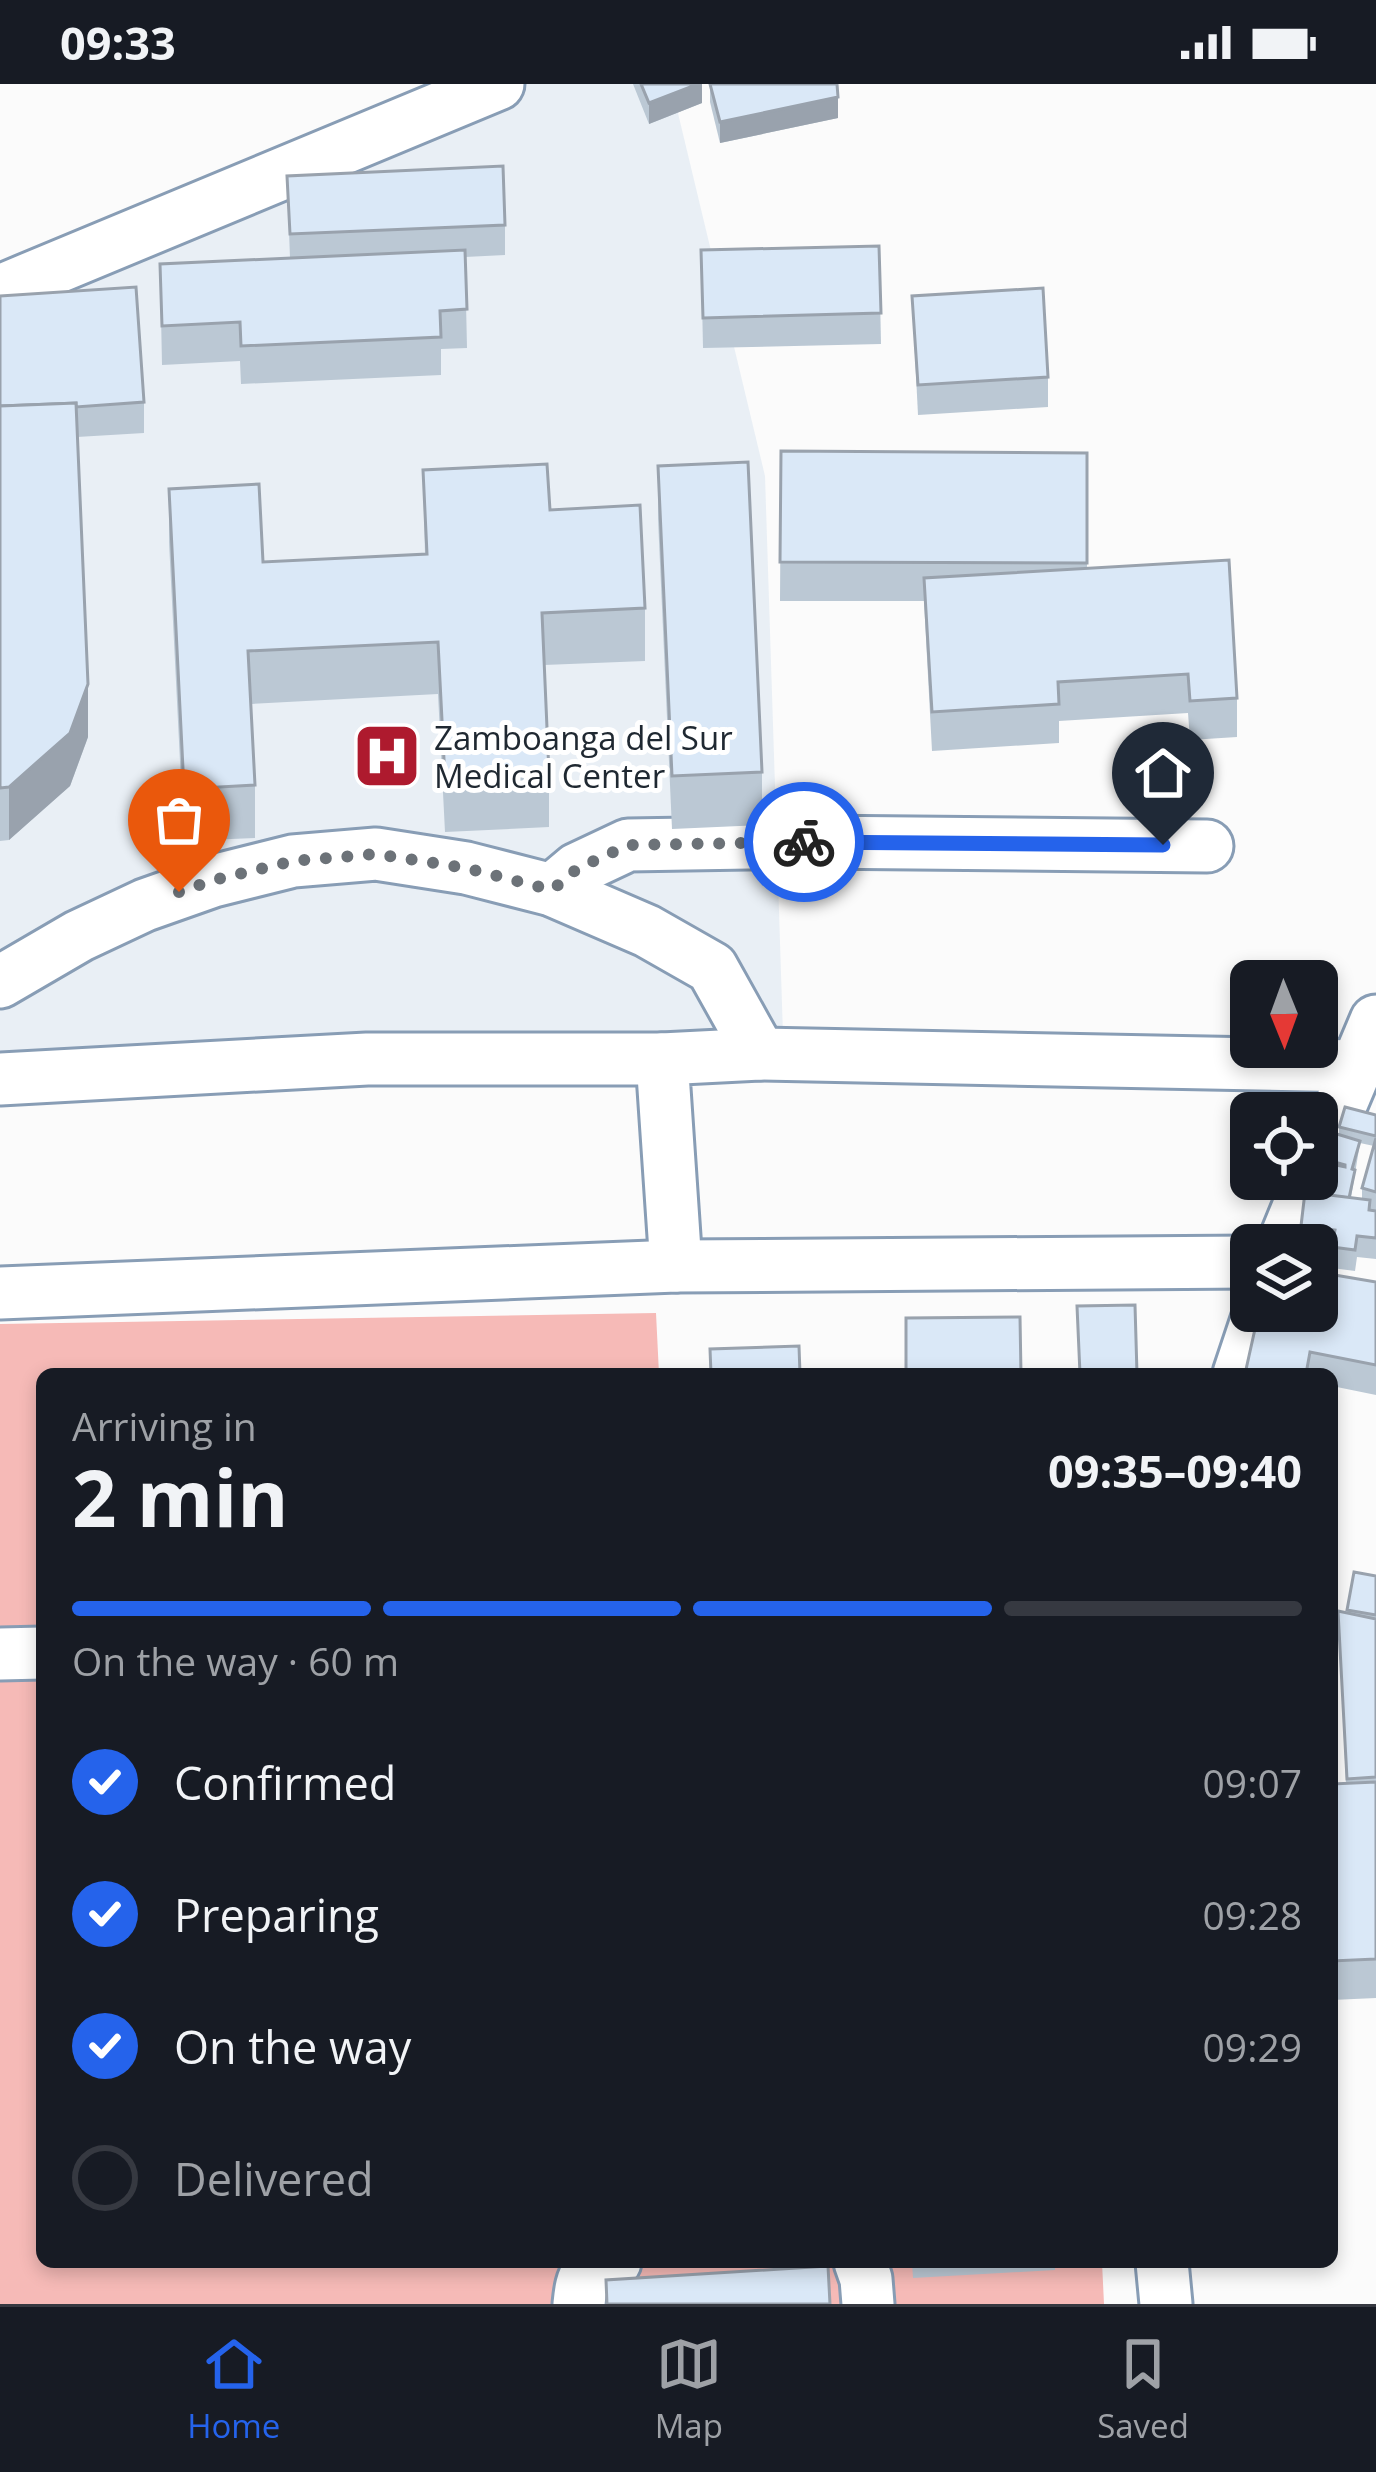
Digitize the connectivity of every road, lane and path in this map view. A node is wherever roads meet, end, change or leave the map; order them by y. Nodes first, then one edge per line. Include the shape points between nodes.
1 (498, 84) edge
2 (0, 291) edge
3 (1207, 846) dead end
4 (552, 890) junction
5 (0, 982) edge
6 (760, 1054) junction
7 (662, 1059) junction
8 (0, 1079) edge
9 (1361, 1080) edge
10 (1338, 1122) edge
11 (1230, 1262) edge
12 (676, 1266) junction
13 (0, 1293) edge
14 (1253, 1332) edge
15 (1241, 1368) edge
16 (36, 1653) edge
17 (0, 1654) edge
18 (592, 2268) edge
19 (862, 2268) edge
20 (1163, 2268) edge
21 (579, 2304) edge
22 (868, 2304) edge
23 (1166, 2304) edge

1 - 2 street
3 - 4 street via 628,845
4 - 5 street via 376,854 293,861 145,905
4 - 6 street via 712,968
6 - 7 street
6 - 9 street
7 - 8 street via 367,1059
7 - 12 street
9 - 10 street
11 - 12 street
12 - 13 street
14 - 15 street
16 - 17 street
18 - 21 street via 581,2279
19 - 22 street
20 - 23 street

